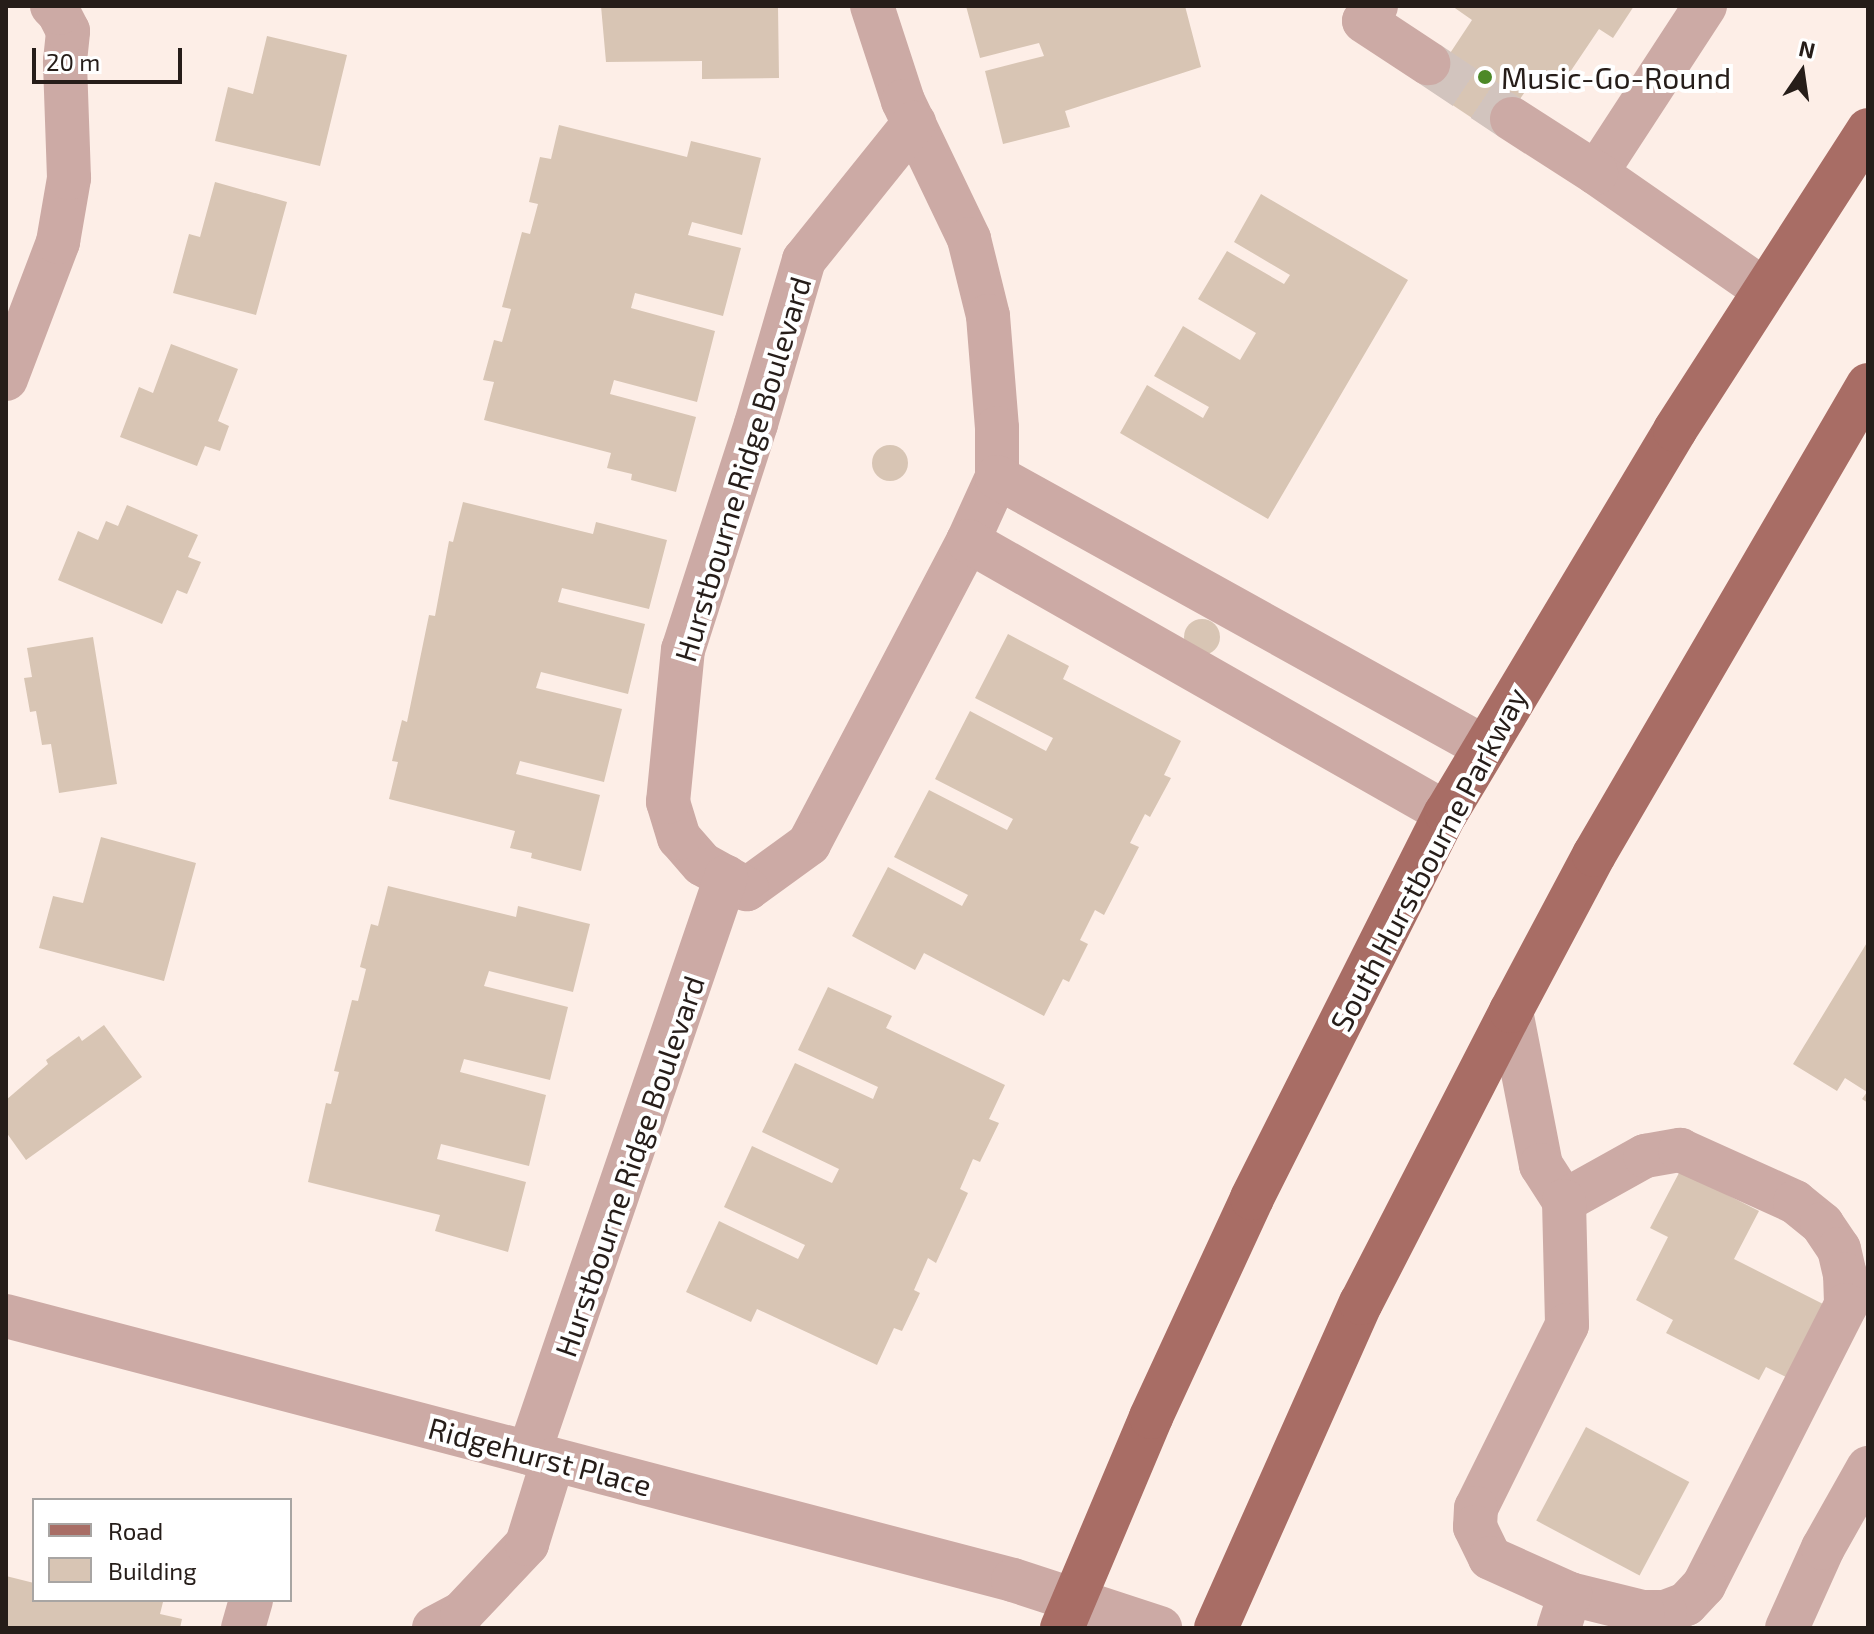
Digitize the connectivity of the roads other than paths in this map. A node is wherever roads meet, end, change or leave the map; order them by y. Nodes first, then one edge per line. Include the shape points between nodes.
1 (52, 6) edge
2 (872, 6) edge
3 (1705, 6) edge
4 (1367, 11) edge
5 (1428, 63) tunnel mouth
6 (1512, 119) tunnel mouth
7 (914, 123) junction
8 (1868, 130) edge
9 (1596, 173) junction
10 (1763, 289) junction
11 (6, 379) edge
12 (1868, 385) edge
13 (997, 477) junction
14 (968, 541) junction
15 (1484, 747) junction
16 (1446, 813) junction
17 (726, 877) junction
18 (1511, 1011) junction
19 (1564, 1201) junction
20 (6, 1316) edge
21 (541, 1457) junction
22 (1868, 1468) edge
23 (250, 1602) edge
24 (1565, 1611) edge
25 (1067, 1615) edge
26 (1791, 1627) edge
27 (243, 1628) edge
28 (434, 1628) edge
29 (1160, 1628) edge
30 (1216, 1628) edge

1 - 11 street via 68,31 69,178 54,255
2 - 7 street
3 - 9 street
4 - 5 street
6 - 9 street
7 - 13 street via 969,239 988,316
7 - 17 street, Hurstbourne Ridge Boulevard via 804,260 683,650 668,802 679,838 702,864
8 - 10 main road, South Hurstbourne Parkway
9 - 10 street
10 - 15 main road, South Hurstbourne Parkway
12 - 18 main road via 1602,842
13 - 14 street
13 - 15 street
14 - 16 street
14 - 17 street via 809,844 747,889
15 - 16 main road, South Hurstbourne Parkway
16 - 25 main road, South Hurstbourne Parkway via 1252,1198
17 - 21 street, Hurstbourne Ridge Boulevard
18 - 19 street via 1541,1165
18 - 30 main road via 1361,1303
19 - 24 street via 1567,1325 1476,1508 1475,1527 1490,1558
19 - 24 street via 1645,1156 1680,1150 1795,1202 1822,1224 1839,1249 1846,1305 1704,1585 1686,1604 1665,1612
20 - 21 street, Ridgehurst Place
21 - 25 street, Ridgehurst Place via 1013,1580
21 - 28 street, Hurstbourne Ridge Boulevard via 527,1544 462,1613
22 - 26 street via 1823,1548
23 - 27 street
25 - 29 street, Ridgehurst Place

